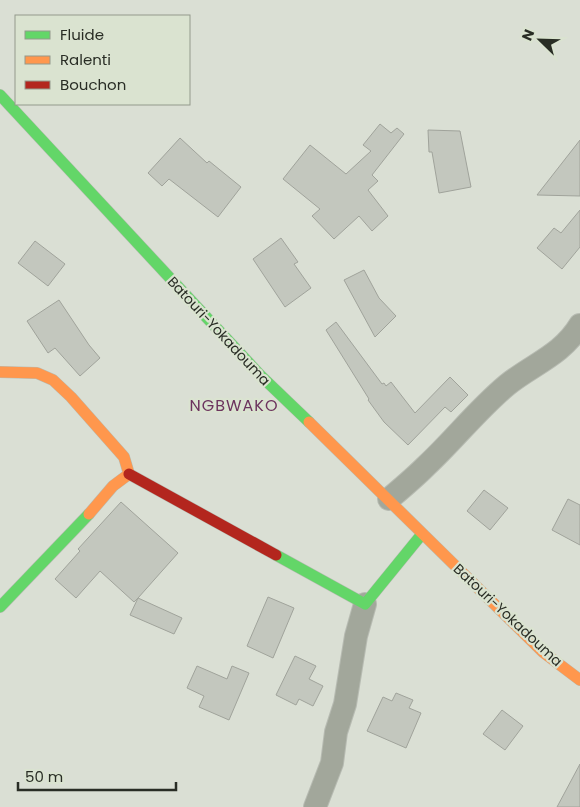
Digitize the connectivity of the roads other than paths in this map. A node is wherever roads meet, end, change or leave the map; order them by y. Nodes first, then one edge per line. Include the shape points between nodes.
1 (0, 95) edge
2 (580, 326) edge
3 (0, 372) edge
4 (129, 474) junction
5 (389, 499) junction
6 (422, 534) junction
7 (365, 604) junction
8 (0, 607) edge
9 (580, 680) edge
10 (315, 807) edge

1 - 5 main road, Batouri-Yokadouma via 261,376
2 - 5 street via 556,354 501,390 427,466
3 - 4 main road via 37,373 54,380 124,457
4 - 7 main road
4 - 8 main road via 113,486
5 - 6 main road, Batouri-Yokadouma
6 - 7 main road
6 - 9 main road, Batouri-Yokadouma via 543,652
7 - 10 street via 332,763

